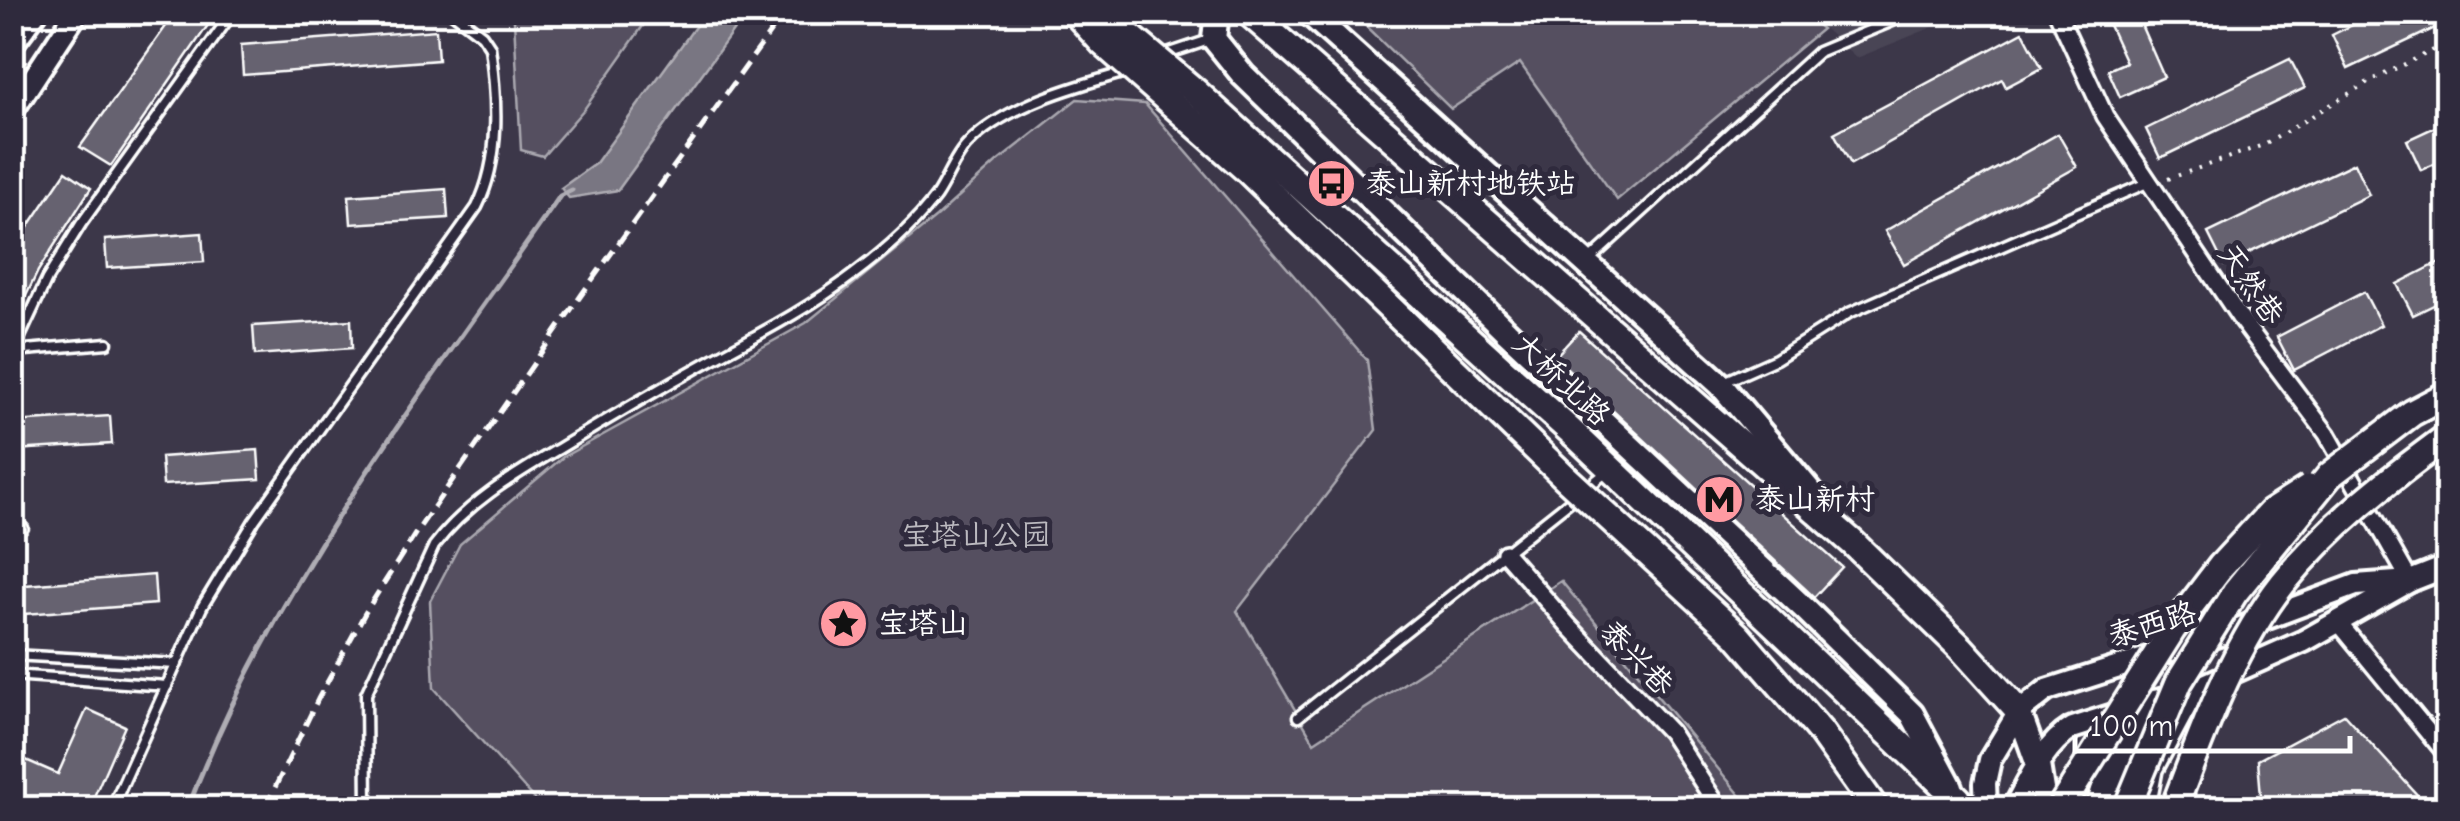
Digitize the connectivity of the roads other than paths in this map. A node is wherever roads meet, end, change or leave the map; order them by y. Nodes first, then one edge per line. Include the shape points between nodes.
1 (77, 12) edge
2 (233, 12) edge
3 (452, 12) edge
4 (1075, 12) edge
5 (1101, 12) edge
6 (1248, 12) edge
7 (1308, 12) edge
8 (1914, 12) edge
9 (2056, 12) edge
10 (1219, 26) edge
11 (1149, 60) dead end
12 (1137, 66) dead end
13 (12, 111) edge
14 (2148, 182) junction
15 (1587, 262) junction
16 (107, 343) dead end
17 (13, 353) edge
18 (1720, 384) junction
19 (2448, 394) edge
20 (2448, 436) edge
21 (1611, 468) junction
22 (2330, 474) junction
23 (1852, 542) junction
24 (1505, 553) junction
25 (2448, 566) edge
26 (2410, 581) junction
27 (2338, 622) junction
28 (12, 655) edge
29 (176, 664) junction
30 (12, 675) edge
31 (167, 686) junction
32 (2198, 688) junction
33 (2156, 703) junction
34 (2019, 712) junction
35 (1298, 716) dead end
36 (2448, 756) edge
37 (2038, 764) junction
38 (1961, 804) edge
39 (112, 808) edge
40 (367, 808) edge
41 (1719, 808) edge
42 (1875, 808) edge
43 (1986, 808) edge
44 (2014, 808) edge
45 (2045, 808) edge
46 (2060, 808) edge
47 (2100, 808) edge
48 (2127, 808) edge
49 (2146, 808) edge
50 (2174, 808) edge

1 - 13 main road
2 - 17 lane via 81,224 46,279
3 - 29 lane via 490,47 490,181 254,521
4 - 42 highway, bridge via 1737,635 1820,731
5 - 21 highway, 大桥北路, bridge
6 - 23 highway
7 - 15 main road
8 - 15 lane via 1818,52
9 - 14 street, 天然巷 via 2104,116
10 - 11 lane
10 - 38 main road via 1277,110 1912,714
12 - 40 lane via 1044,98 985,130 966,146 919,218 850,277 518,473 450,524 366,694
14 - 18 lane via 1849,313
14 - 26 street, 天然巷 via 2328,434
15 - 18 main road
16 - 17 lane
18 - 23 main road
19 - 22 highway, bridge
20 - 50 highway, bridge via 2344,516 2281,586 2237,660
21 - 24 lane
21 - 38 highway, 大桥北路
22 - 46 highway, bridge via 2270,514 2221,566 2172,630
22 - 48 highway, bridge via 2234,592 2179,682
23 - 34 highway
24 - 35 lane
24 - 41 street, 泰兴巷 via 1670,732
25 - 26 main road, 泰西路
26 - 27 main road, 泰西路
26 - 34 main road, 泰西路 via 2356,586 2047,690
27 - 32 main road, 泰西路
27 - 36 street
28 - 29 lane
29 - 31 lane
30 - 31 lane
31 - 39 lane
32 - 33 main road, 泰西路
32 - 49 street via 2154,770
33 - 37 main road, 泰西路 via 2072,728
33 - 47 highway
34 - 37 main road
34 - 43 main road, 泰西路 via 1990,760
37 - 44 main road, 泰西路
37 - 45 main road

